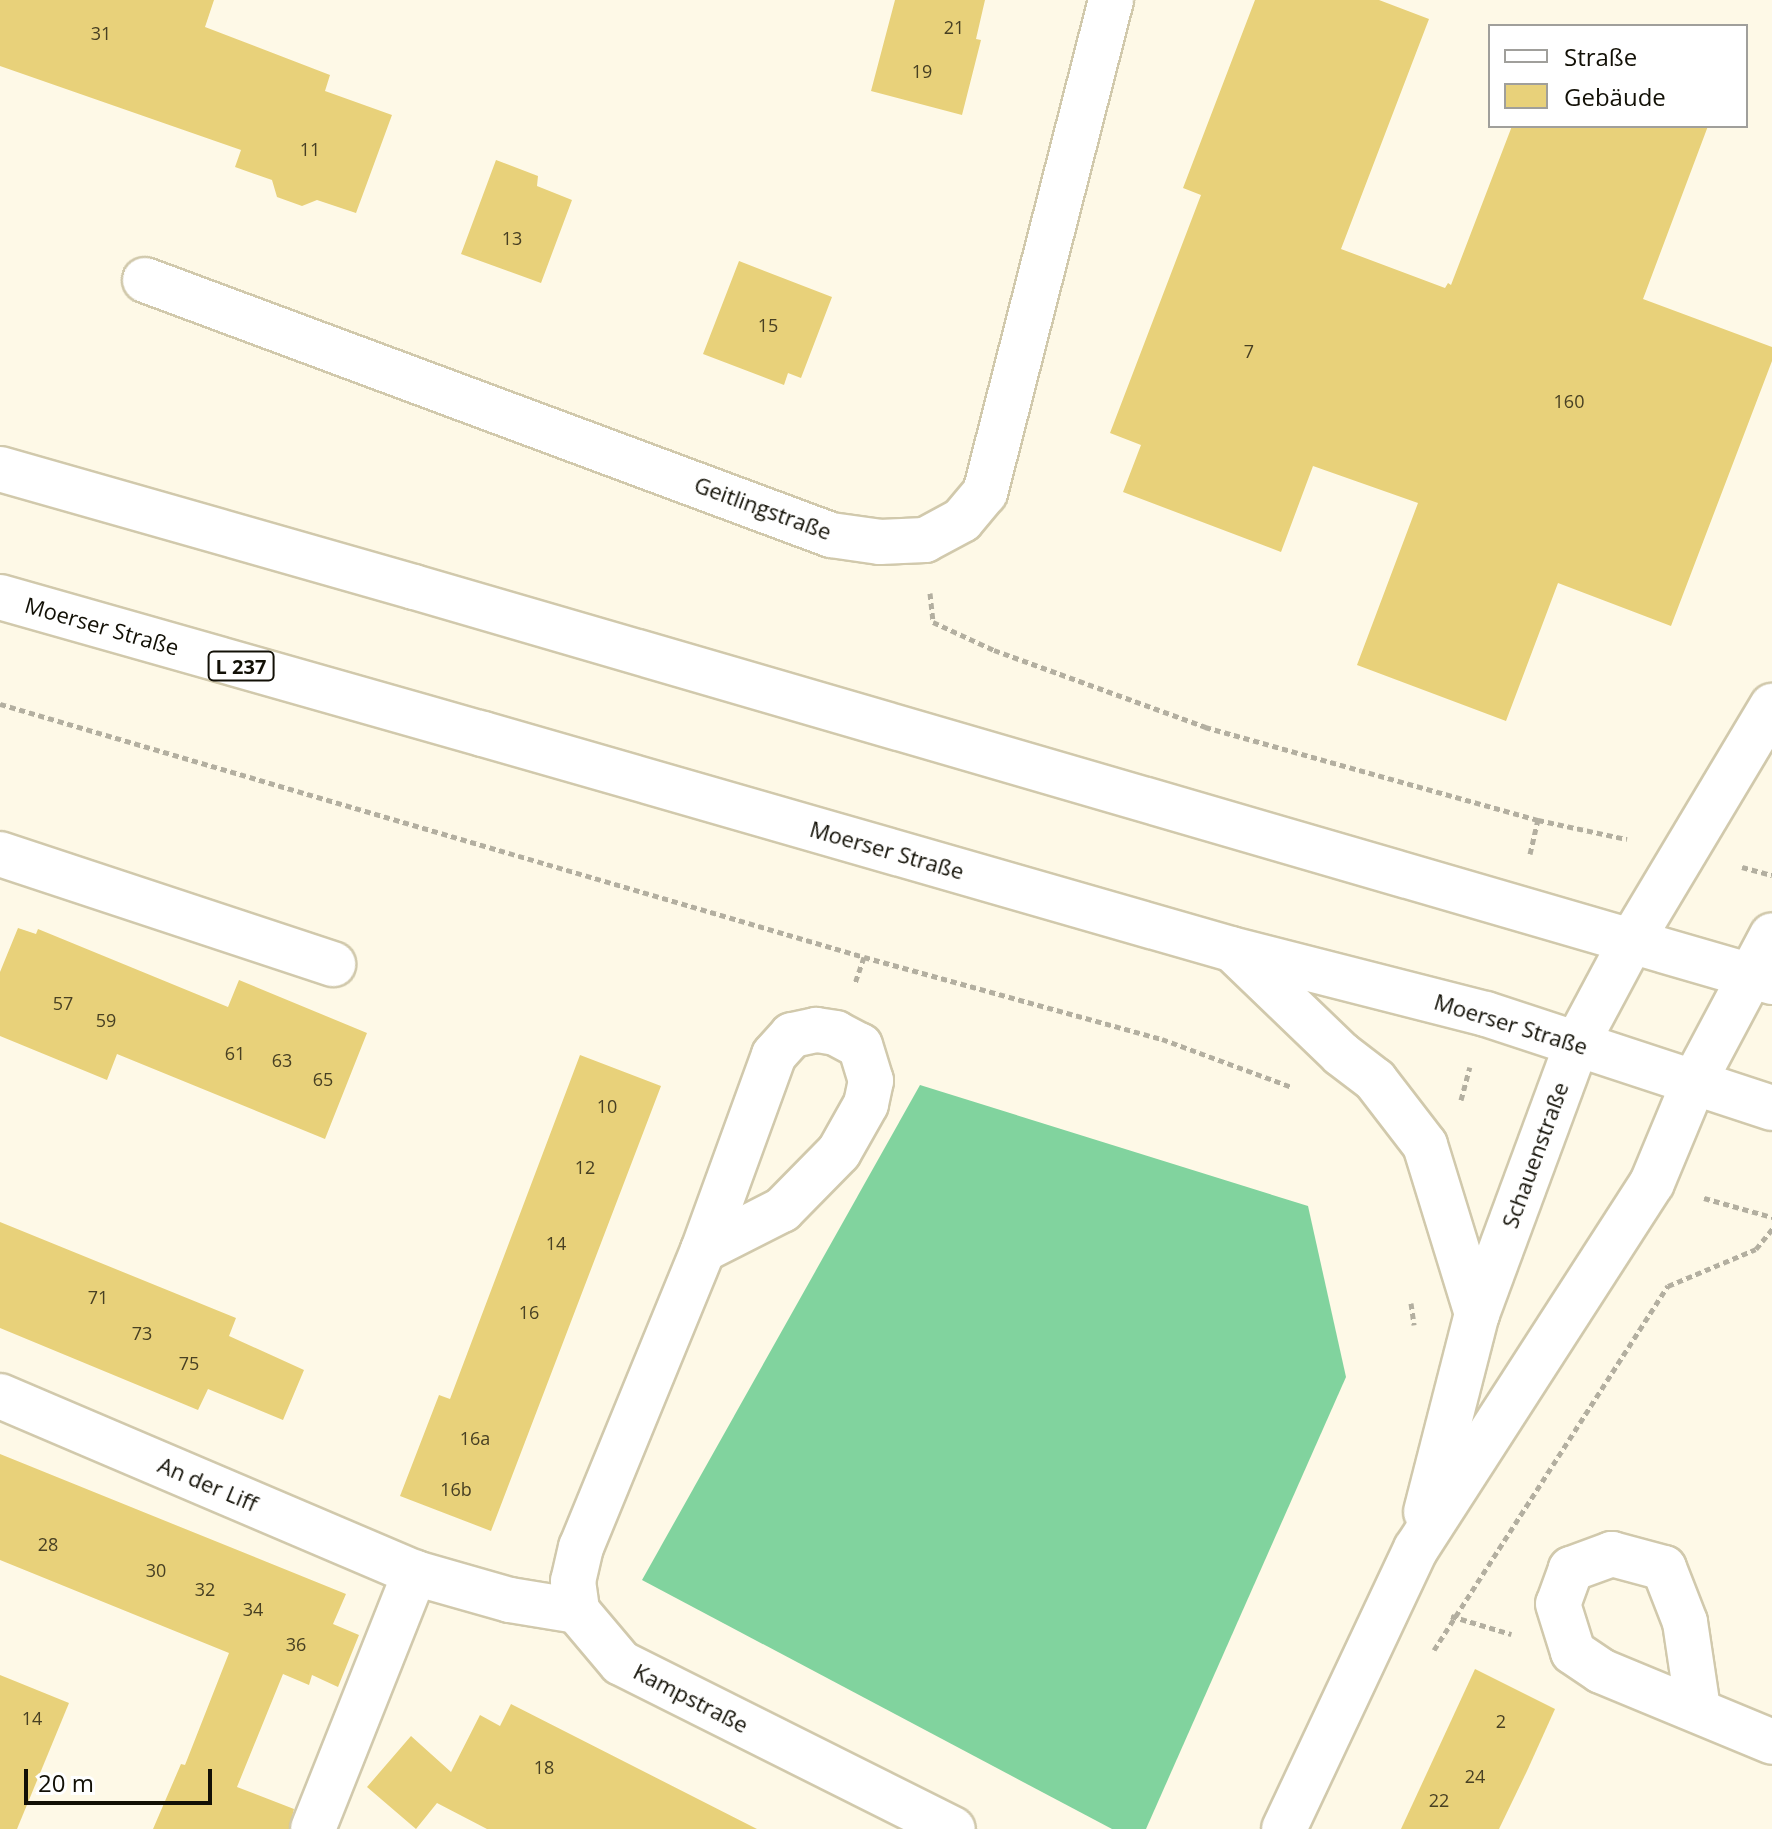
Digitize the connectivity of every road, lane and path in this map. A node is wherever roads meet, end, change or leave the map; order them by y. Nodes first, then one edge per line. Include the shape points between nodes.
1 (1111, 0) edge
2 (145, 280) dead end
3 (0, 469) edge
4 (925, 540) junction
5 (0, 597) edge
6 (0, 704) edge
7 (1772, 706) edge
8 (1538, 820) dead end
9 (0, 854) edge
10 (1772, 935) edge
11 (1632, 940) junction
12 (1231, 949) junction
13 (864, 957) junction
14 (333, 964) dead end
15 (1762, 979) edge
16 (836, 1033) junction
17 (1577, 1043) junction
18 (1694, 1082) junction
19 (1298, 1089) dead end
20 (1772, 1108) edge
21 (1772, 1229) edge
22 (703, 1250) junction
23 (1408, 1290) dead end
24 (1477, 1314) junction
25 (1415, 1334) dead end
26 (0, 1396) edge
27 (1416, 1549) junction
28 (415, 1573) junction
29 (1394, 1597) junction
30 (577, 1611) junction
31 (1453, 1617) junction
32 (1573, 1652) junction
33 (1430, 1656) dead end
34 (1698, 1709) junction
35 (1772, 1742) edge
36 (313, 1829) edge
37 (953, 1829) edge
38 (1284, 1829) edge

1 - 4 main road, Geitlingstraße via 985,493 962,520
2 - 4 main road, Geitlingstraße via 831,535 880,542
3 - 11 main road
4 - 8 path via 933,622 994,650 1205,727
5 - 12 main road, Moerser Straße / L 237
6 - 13 path
7 - 11 main road, Schauenstraße
9 - 14 main road
10 - 15 main road, Schauenstraße
11 - 15 main road
11 - 17 main road, Schauenstraße
12 - 17 main road, Moerser Straße / L 237 via 1486,1014
12 - 24 main road via 1375,1080 1425,1145
13 - 16 path
13 - 19 path via 1162,1039
15 - 18 main road, Schauenstraße
16 - 22 main road via 792,1035 774,1055
16 - 22 main road via 860,1046 871,1081 866,1104 839,1152 782,1210
17 - 18 main road, Moerser Straße / L 237
17 - 24 main road, Schauenstraße
18 - 20 main road, Moerser Straße / L 237
18 - 27 main road, Schauenstraße via 1652,1183
21 - 31 path via 1756,1249 1668,1286
22 - 30 main road via 581,1547 573,1581
23 - 25 path
24 - 27 main road, Schauenstraße
26 - 28 main road, An der Liff
27 - 29 main road, Schauenstraße
28 - 30 main road, An der Liff via 510,1600
28 - 36 main road
29 - 31 path
29 - 38 main road, Schauenstraße
30 - 37 main road, Kampstraße via 621,1663
31 - 32 path
31 - 33 path
32 - 34 main road via 1601,1671
32 - 34 main road via 1558,1604 1571,1569 1612,1554 1664,1568 1685,1622
34 - 35 main road

